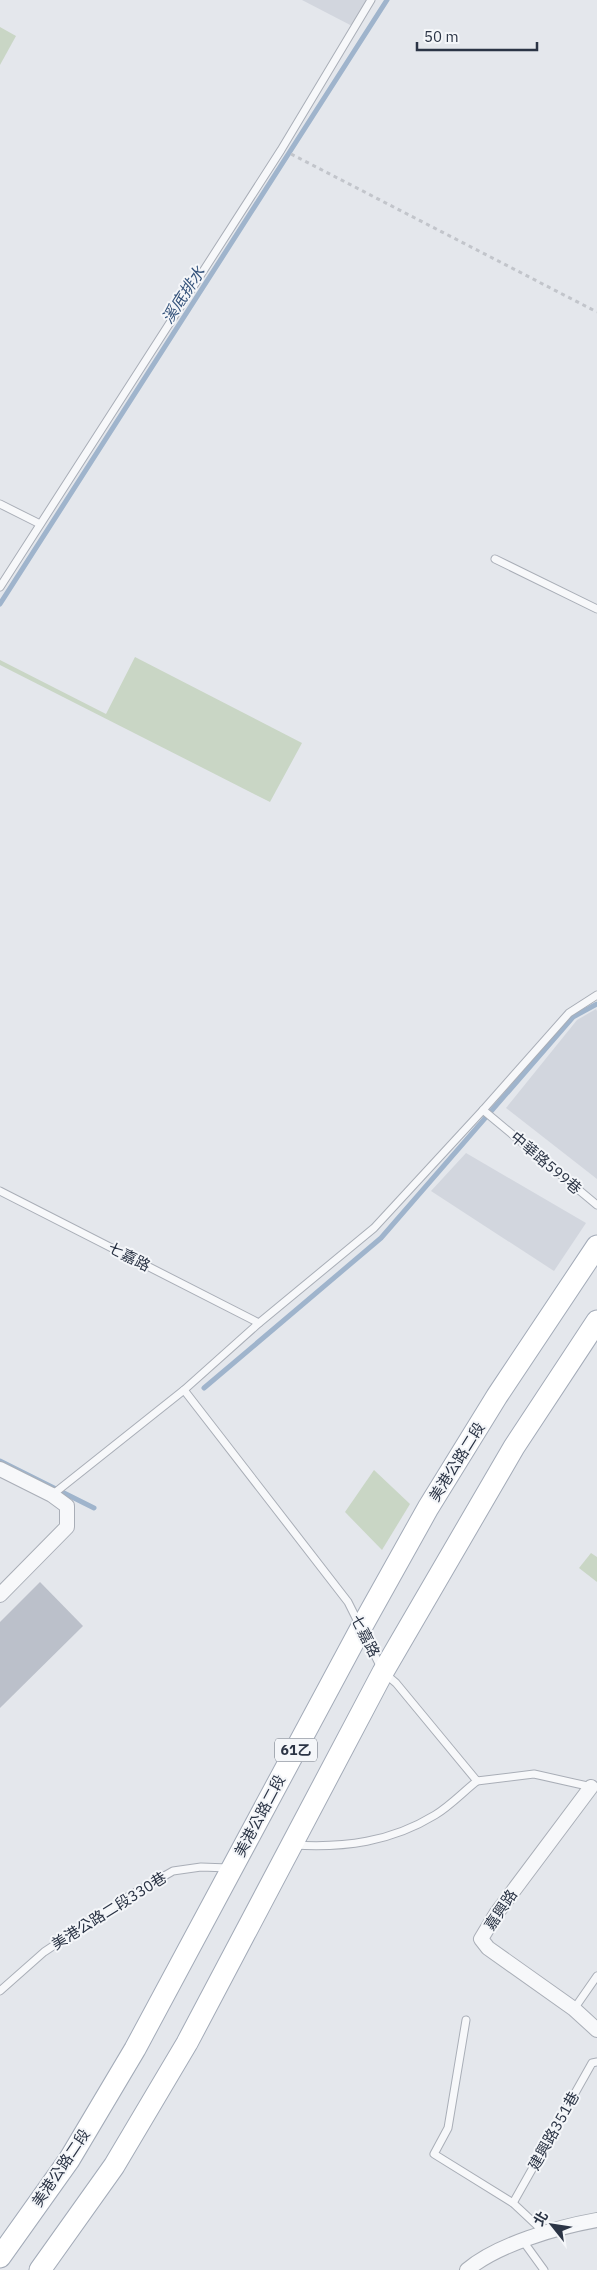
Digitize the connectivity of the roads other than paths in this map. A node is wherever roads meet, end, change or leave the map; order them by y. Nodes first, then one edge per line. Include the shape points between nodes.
1 (371, 0) edge
2 (0, 504) edge
3 (40, 524) junction
4 (495, 559) dead end
5 (0, 587) edge
6 (597, 609) edge
7 (597, 995) edge
8 (483, 1110) junction
9 (0, 1192) edge
10 (597, 1205) edge
11 (597, 1246) edge
12 (597, 1321) edge
13 (259, 1323) junction
14 (184, 1390) junction
15 (0, 1469) edge
16 (52, 1495) junction
17 (0, 1595) edge
18 (361, 1628) junction
19 (383, 1672) junction
20 (477, 1781) junction
21 (594, 1787) edge
22 (291, 1845) junction
23 (232, 1868) junction
24 (597, 1976) edge
25 (0, 1991) edge
26 (574, 2009) junction
27 (466, 2020) dead end
28 (597, 2030) edge
29 (597, 2062) edge
30 (513, 2203) junction
31 (597, 2220) edge
32 (545, 2233) junction
33 (523, 2241) junction
34 (0, 2257) edge
35 (470, 2269) edge
36 (40, 2270) edge
37 (544, 2270) edge

1 - 3 lane via 282,150
2 - 3 lane
3 - 5 lane
4 - 6 lane
7 - 8 lane via 569,1013
8 - 10 lane, 中華路599巷
8 - 13 lane via 374,1228
9 - 13 lane, 七嘉路
11 - 18 main road, 美港公路二段 / 61乙 via 482,1420
12 - 19 main road, 61乙 via 514,1447
13 - 14 lane
14 - 16 lane
14 - 18 lane, 七嘉路 via 348,1602
15 - 16 street
16 - 17 street via 67,1506 67,1527
18 - 19 lane, 七嘉路
18 - 23 main road, 美港公路二段 / 61乙
19 - 20 lane, 七嘉路 via 396,1683
19 - 22 main road, 61乙
20 - 21 lane via 534,1774
20 - 22 lane via 435,1815 393,1835 331,1847
21 - 26 street, 嘉興路 via 496,1914 481,1939 488,1948
22 - 36 main road, 61乙 via 153,2101 114,2166
23 - 25 lane, 美港公路二段330巷 via 201,1867 173,1871 44,1952
23 - 34 main road, 美港公路二段 / 61乙 via 135,2049 69,2160
24 - 26 lane
26 - 28 street, 嘉興路
27 - 30 lane via 448,2128 434,2154
29 - 30 lane, 建興路351巷 via 592,2063
30 - 32 lane
31 - 32 street
32 - 33 street
33 - 35 street
33 - 37 lane

